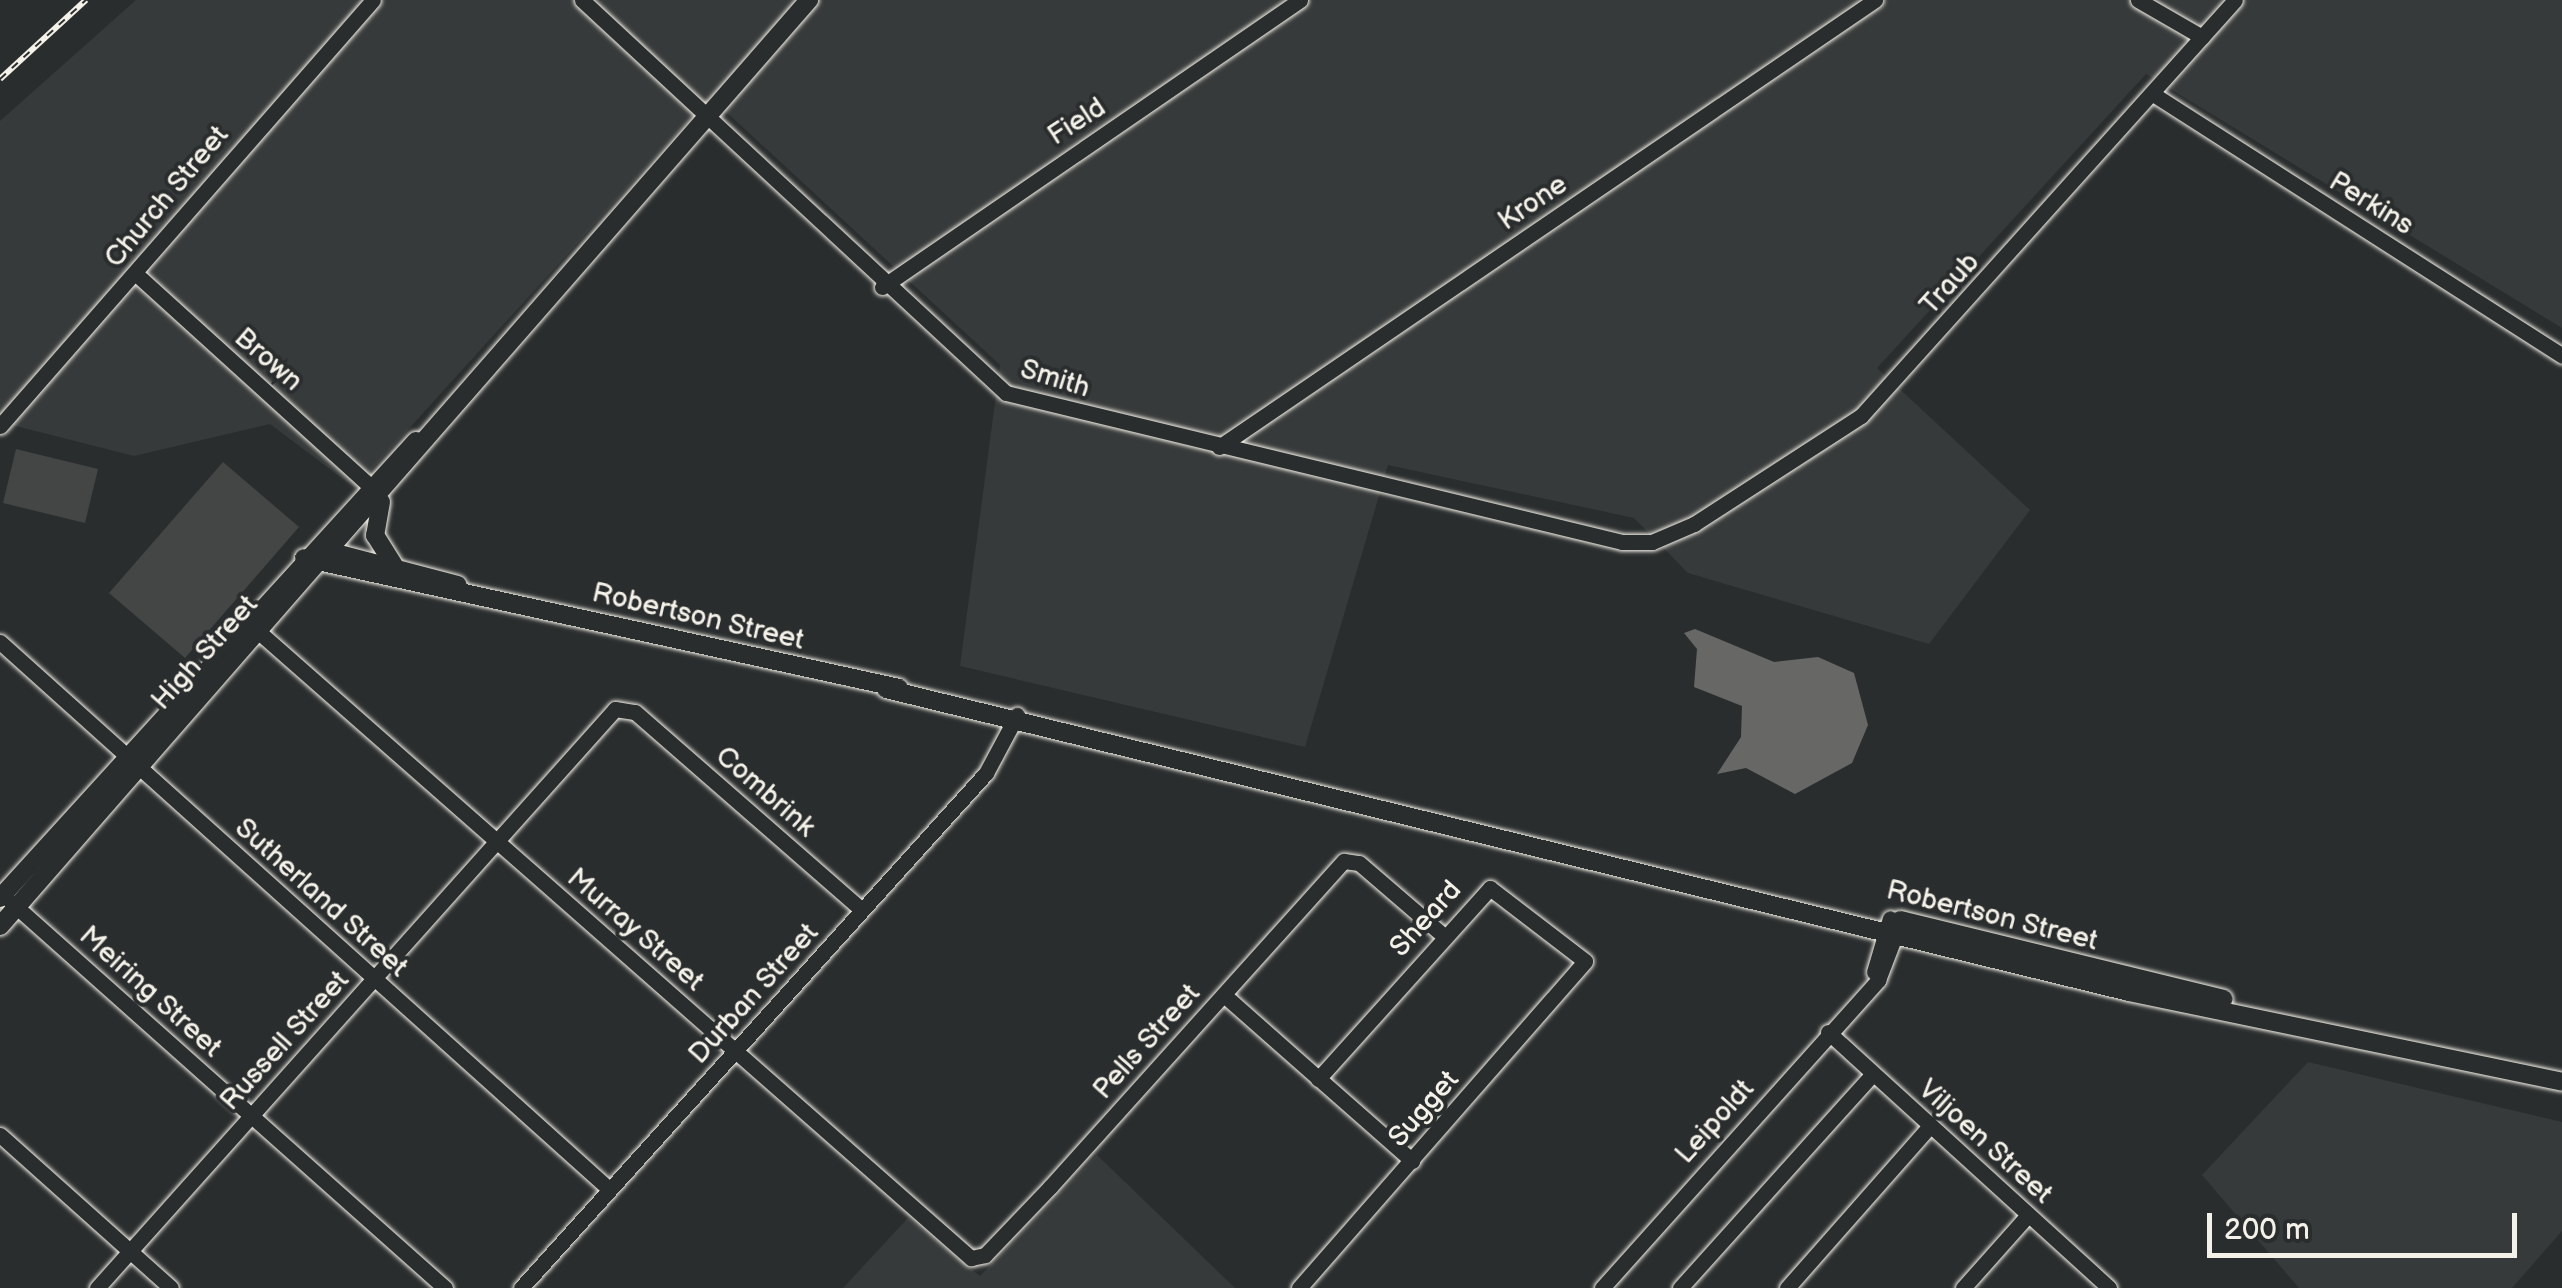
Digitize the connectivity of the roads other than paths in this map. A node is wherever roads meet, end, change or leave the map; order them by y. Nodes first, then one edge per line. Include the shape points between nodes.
1 (373, 0) edge
2 (582, 0) edge
3 (809, 0) edge
4 (1300, 0) edge
5 (1875, 0) edge
6 (2138, 0) edge
7 (2235, 0) edge
8 (2202, 36) junction
9 (2154, 94) junction
10 (707, 119) junction
11 (135, 274) junction
12 (882, 287) junction
13 (2562, 356) edge
14 (0, 426) edge
15 (1220, 447) junction
16 (376, 488) junction
17 (1652, 542) joint
18 (318, 555) junction
19 (396, 568) junction
20 (496, 600) junction
21 (260, 632) junction
22 (0, 642) edge
23 (635, 712) joint
24 (1015, 720) junction
25 (134, 761) junction
26 (496, 841) junction
27 (5, 898) edge
28 (862, 910) junction
29 (1894, 925) junction
30 (0, 926) edge
31 (1444, 936) junction
32 (1586, 964) joint
33 (374, 980) junction
34 (1224, 995) junction
35 (1828, 1032) junction
36 (736, 1052) junction
37 (1872, 1075) junction
38 (1318, 1079) junction
39 (2562, 1082) edge
40 (250, 1115) junction
41 (1930, 1126) junction
42 (0, 1135) edge
43 (1412, 1161) junction
44 (609, 1189) junction
45 (2028, 1215) junction
46 (130, 1252) junction
47 (979, 1258) joint
48 (98, 1288) edge
49 (171, 1288) edge
50 (445, 1288) edge
51 (521, 1288) edge
52 (1299, 1288) edge
53 (1602, 1288) edge
54 (1680, 1288) edge
55 (1787, 1288) edge
56 (1962, 1288) edge
57 (2109, 1288) edge

1 - 11 street, Church Street
2 - 10 street, Smith
3 - 10 main road, High Street
4 - 12 street, Field
5 - 15 street, Krone
6 - 8 street
7 - 8 street, Traub
8 - 9 street, Traub
9 - 13 street, Perkins
9 - 17 street, Traub via 1861,416
10 - 12 street, Smith
10 - 16 main road, High Street
11 - 14 street, Church Street
11 - 16 street, Brown
12 - 15 street, Smith via 1006,393
15 - 17 street, Smith
16 - 18 main road, High Street
16 - 19 main road via 375,532
18 - 19 main road, Robertson Street
18 - 20 main road, Robertson Street
18 - 21 main road, High Street
18 - 25 main road, High Street
19 - 20 main road, Robertson Street
20 - 24 main road, Robertson Street
21 - 25 main road, High Street
21 - 26 street, Murray Street
22 - 25 street, Sutherland Street
23 - 26 street, Russell Street via 608,714
23 - 28 street, Combrink
24 - 28 street, Durban Street via 986,772
24 - 29 main road, Robertson Street
25 - 27 main road, High Street
25 - 33 street, Sutherland Street
26 - 33 street, Russell Street
26 - 36 street, Murray Street
27 - 30 main road, High Street
27 - 40 street, Meiring Street
28 - 36 street, Durban Street
29 - 35 street, Leipoldt via 1866,990
29 - 39 main road, Robertson Street via 2129,992
31 - 32 street, Sheard via 1497,888
31 - 34 street, Pells Street via 1351,859
31 - 38 street, Sheard
32 - 43 street, Sugget
33 - 40 street, Russell Street
33 - 44 street, Sutherland Street
34 - 38 street
34 - 47 street, Pells Street
35 - 37 street, Viljoen Street
35 - 53 street, Leipoldt
36 - 44 street, Durban Street
36 - 47 street, Murray Street via 960,1252
37 - 41 street, Viljoen Street
37 - 54 street
38 - 43 street
40 - 46 street, Russell Street
40 - 50 street, Meiring Street
41 - 45 street, Viljoen Street
41 - 55 street
42 - 46 street
43 - 52 street, Sugget
44 - 51 street, Durban Street
45 - 56 street
45 - 57 street, Viljoen Street
46 - 48 street, Russell Street
46 - 49 street

